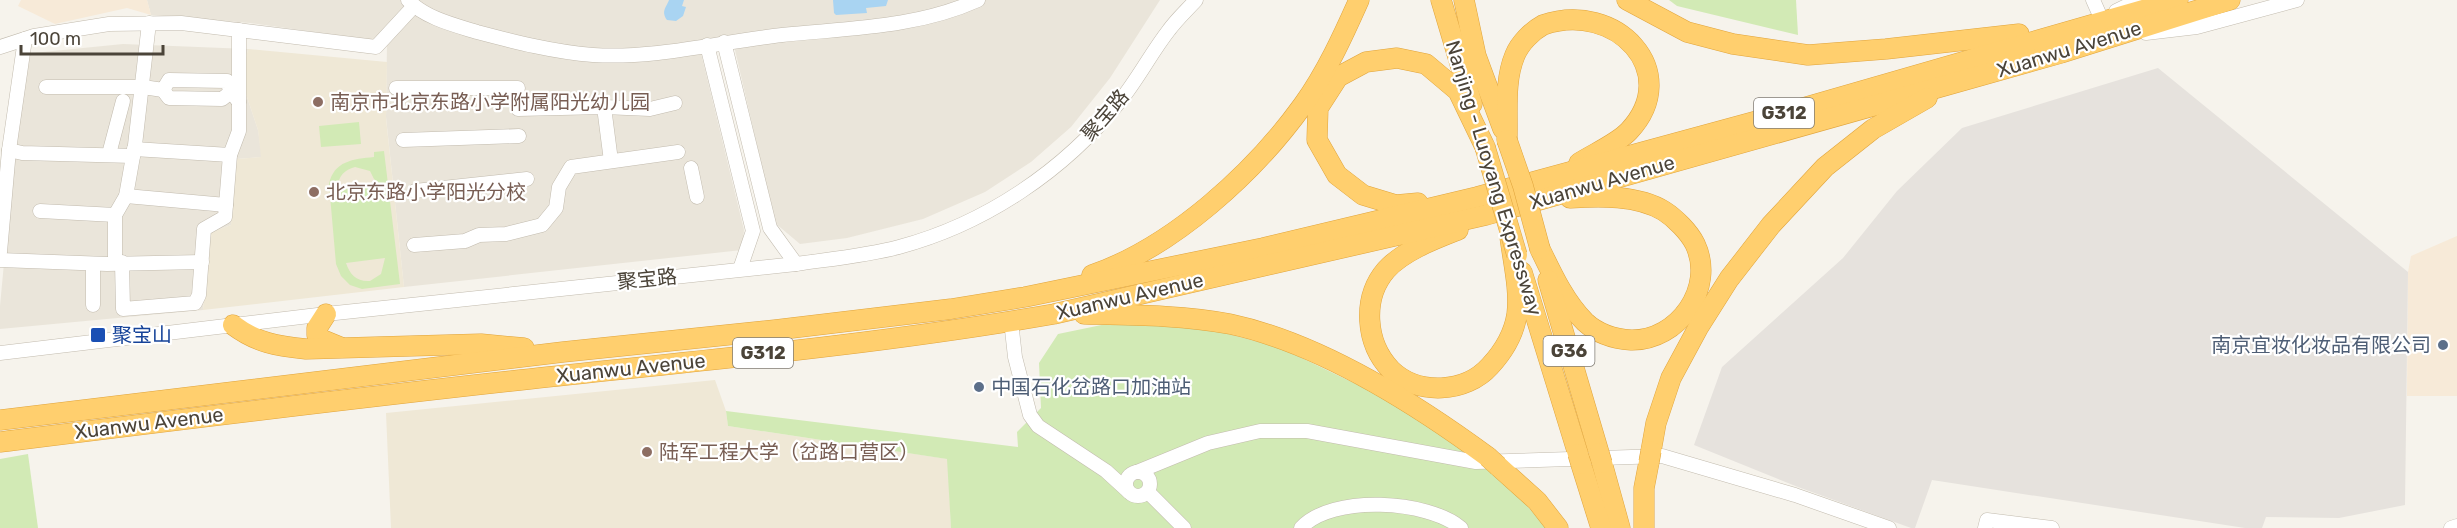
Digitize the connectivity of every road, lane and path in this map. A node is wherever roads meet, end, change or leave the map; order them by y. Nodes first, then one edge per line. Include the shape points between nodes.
1 (978, 0) edge
2 (1196, 0) edge
3 (1359, 0) edge
4 (1441, 0) edge
5 (1464, 0) edge
6 (1627, 0) edge
7 (2093, 0) edge
8 (2139, 0) edge
9 (2178, 0) edge
10 (2230, 0) edge
11 (2297, 0) edge
12 (411, 3) edge
13 (2096, 21) junction
14 (150, 24) junction
15 (239, 30) junction
16 (2111, 37) junction
17 (25, 39) junction
18 (724, 42) junction
19 (707, 45) junction
20 (0, 47) edge
21 (1968, 78) junction
22 (46, 87) dead end
23 (109, 87) junction
24 (142, 87) junction
25 (396, 88) dead end
26 (518, 88) dead end
27 (235, 97) junction
28 (123, 101) junction
29 (675, 103) dead end
30 (140, 107) junction
31 (604, 107) junction
32 (518, 109) dead end
33 (519, 136) dead end
34 (403, 140) dead end
35 (1507, 140) junction
36 (1485, 147) junction
37 (9, 150) junction
38 (678, 152) dead end
39 (134, 153) junction
40 (109, 154) junction
41 (230, 155) junction
42 (611, 161) junction
43 (691, 168) dead end
44 (1560, 175) junction
45 (527, 179) dead end
46 (416, 191) dead end
47 (126, 196) junction
48 (697, 197) dead end
49 (1477, 197) junction
50 (1523, 204) junction
51 (226, 205) junction
52 (40, 211) dead end
53 (115, 215) junction
54 (414, 245) dead end
55 (1540, 249) junction
56 (0, 252) edge
57 (1515, 256) junction
58 (0, 260) edge
59 (119, 262) junction
60 (202, 262) junction
61 (93, 264) junction
62 (796, 264) junction
63 (740, 269) junction
64 (1025, 297) junction
65 (93, 305) dead end
66 (326, 314) junction
67 (1054, 314) junction
68 (1011, 321) junction
69 (233, 325) junction
70 (343, 348) junction
71 (563, 352) junction
72 (0, 353) edge
73 (0, 420) edge
74 (0, 442) edge
75 (1159, 462) junction
76 (1106, 471) junction
77 (1135, 473) junction
78 (1149, 488) junction
79 (1129, 492) junction
80 (1986, 524) edge
81 (2457, 526) edge
82 (1184, 528) edge
83 (1301, 528) edge
84 (1461, 528) edge
85 (1558, 528) edge
86 (1601, 528) edge
87 (1620, 528) edge
88 (1644, 528) edge
89 (1889, 528) edge
90 (2052, 528) edge
91 (2451, 528) edge

1 - 18 street via 952,12 878,27
2 - 62 street, 聚宝路 via 1170,29 1120,101 1043,177 984,214 943,232 900,247
3 - 64 highway via 1304,104 1265,152 1231,185 1182,226 1145,249 1101,272
4 - 36 highway, Nanjing - Luoyang Expressway / G36
5 - 35 highway, Nanjing - Luoyang Expressway / G36 via 1476,56
6 - 13 highway via 1687,32 1733,44 1808,55 1975,40
7 - 13 street
8 - 13 street
9 - 13 highway, Xuanwu Avenue / G312
10 - 16 highway, Xuanwu Avenue / G312
11 - 16 street via 2197,27
12 - 15 street via 376,47
12 - 19 street via 447,23 518,43 593,55 673,51
13 - 44 highway, Xuanwu Avenue / G312
14 - 15 street via 181,23
14 - 17 street via 109,24
14 - 24 street
15 - 27 street
16 - 21 highway, Xuanwu Avenue / G312
17 - 20 street
17 - 37 street
18 - 19 street
18 - 62 street via 770,228
19 - 63 street via 753,231
21 - 50 highway, Xuanwu Avenue / G312
21 - 88 highway via 1873,129 1825,167 1771,225 1729,279 1676,368 1656,423 1644,488
22 - 23 street
23 - 24 street
23 - 28 street
24 - 27 street via 163,90 169,98
24 - 30 street
25 - 26 street
27 - 41 street via 239,131
28 - 30 street
28 - 40 street
29 - 31 street via 650,109
30 - 39 street
31 - 32 street
31 - 42 street
33 - 34 street
35 - 44 highway via 1508,81 1516,53 1532,31 1555,16 1582,11 1607,15 1625,26 1647,62 1649,89 1642,111 1628,132
35 - 55 highway, Nanjing - Luoyang Expressway / G36, bridge
36 - 49 highway via 1458,91 1426,64 1397,58 1366,62 1338,77 1318,108 1317,140 1337,175 1363,195 1396,205
36 - 57 highway, Nanjing - Luoyang Expressway / G36, bridge
37 - 40 street
37 - 56 street
38 - 42 street
39 - 40 street
39 - 41 street
39 - 47 street
41 - 51 street
42 - 54 street via 571,166 559,187 556,208 542,225 506,234 479,235 465,241
43 - 48 street
44 - 49 highway, Xuanwu Avenue / G312
45 - 46 street
47 - 51 street
47 - 53 street
49 - 64 highway, Xuanwu Avenue / G312 via 1263,248
50 - 55 highway via 1614,198 1663,210 1694,242 1700,277 1694,302 1671,328 1654,336 1639,340 1608,337 1586,323 1572,305
50 - 57 highway via 1444,235 1407,254 1387,270 1372,292 1370,330 1379,353 1392,370 1426,387 1449,388 1483,374 1508,342 1517,315
50 - 67 highway, Xuanwu Avenue / G312
51 - 60 street via 225,217 204,229
52 - 53 street
53 - 59 street
55 - 87 highway, Nanjing - Luoyang Expressway / G36
57 - 86 highway, Nanjing - Luoyang Expressway / G36
58 - 61 street
59 - 60 street
59 - 60 street via 123,309 195,303
59 - 61 street
61 - 65 street
62 - 63 street, 聚宝路
63 - 66 street, 聚宝路
64 - 71 highway, Xuanwu Avenue / G312 via 775,330
66 - 69 street, 聚宝路
66 - 70 highway via 317,335
67 - 68 highway, Xuanwu Avenue / G312
67 - 85 highway via 1184,318 1230,324 1326,358 1393,393 1493,461 1537,501
68 - 74 highway, Xuanwu Avenue / G312
68 - 76 street via 1015,357 1030,415 1038,426
69 - 70 highway via 250,338 278,346
69 - 72 street, 聚宝路
70 - 71 highway via 481,344
71 - 73 highway, Xuanwu Avenue / G312
75 - 77 street
75 - 78 street
75 - 89 street via 1216,441 1260,431 1307,431 1476,462 1662,456 1795,495
76 - 77 street
76 - 79 street
77 - 78 street via 1147,475
77 - 79 street via 1126,482
78 - 79 street via 1138,496
78 - 82 street
80 - 90 street
81 - 91 street
83 - 84 street via 1318,514 1347,507 1395,506 1441,515

